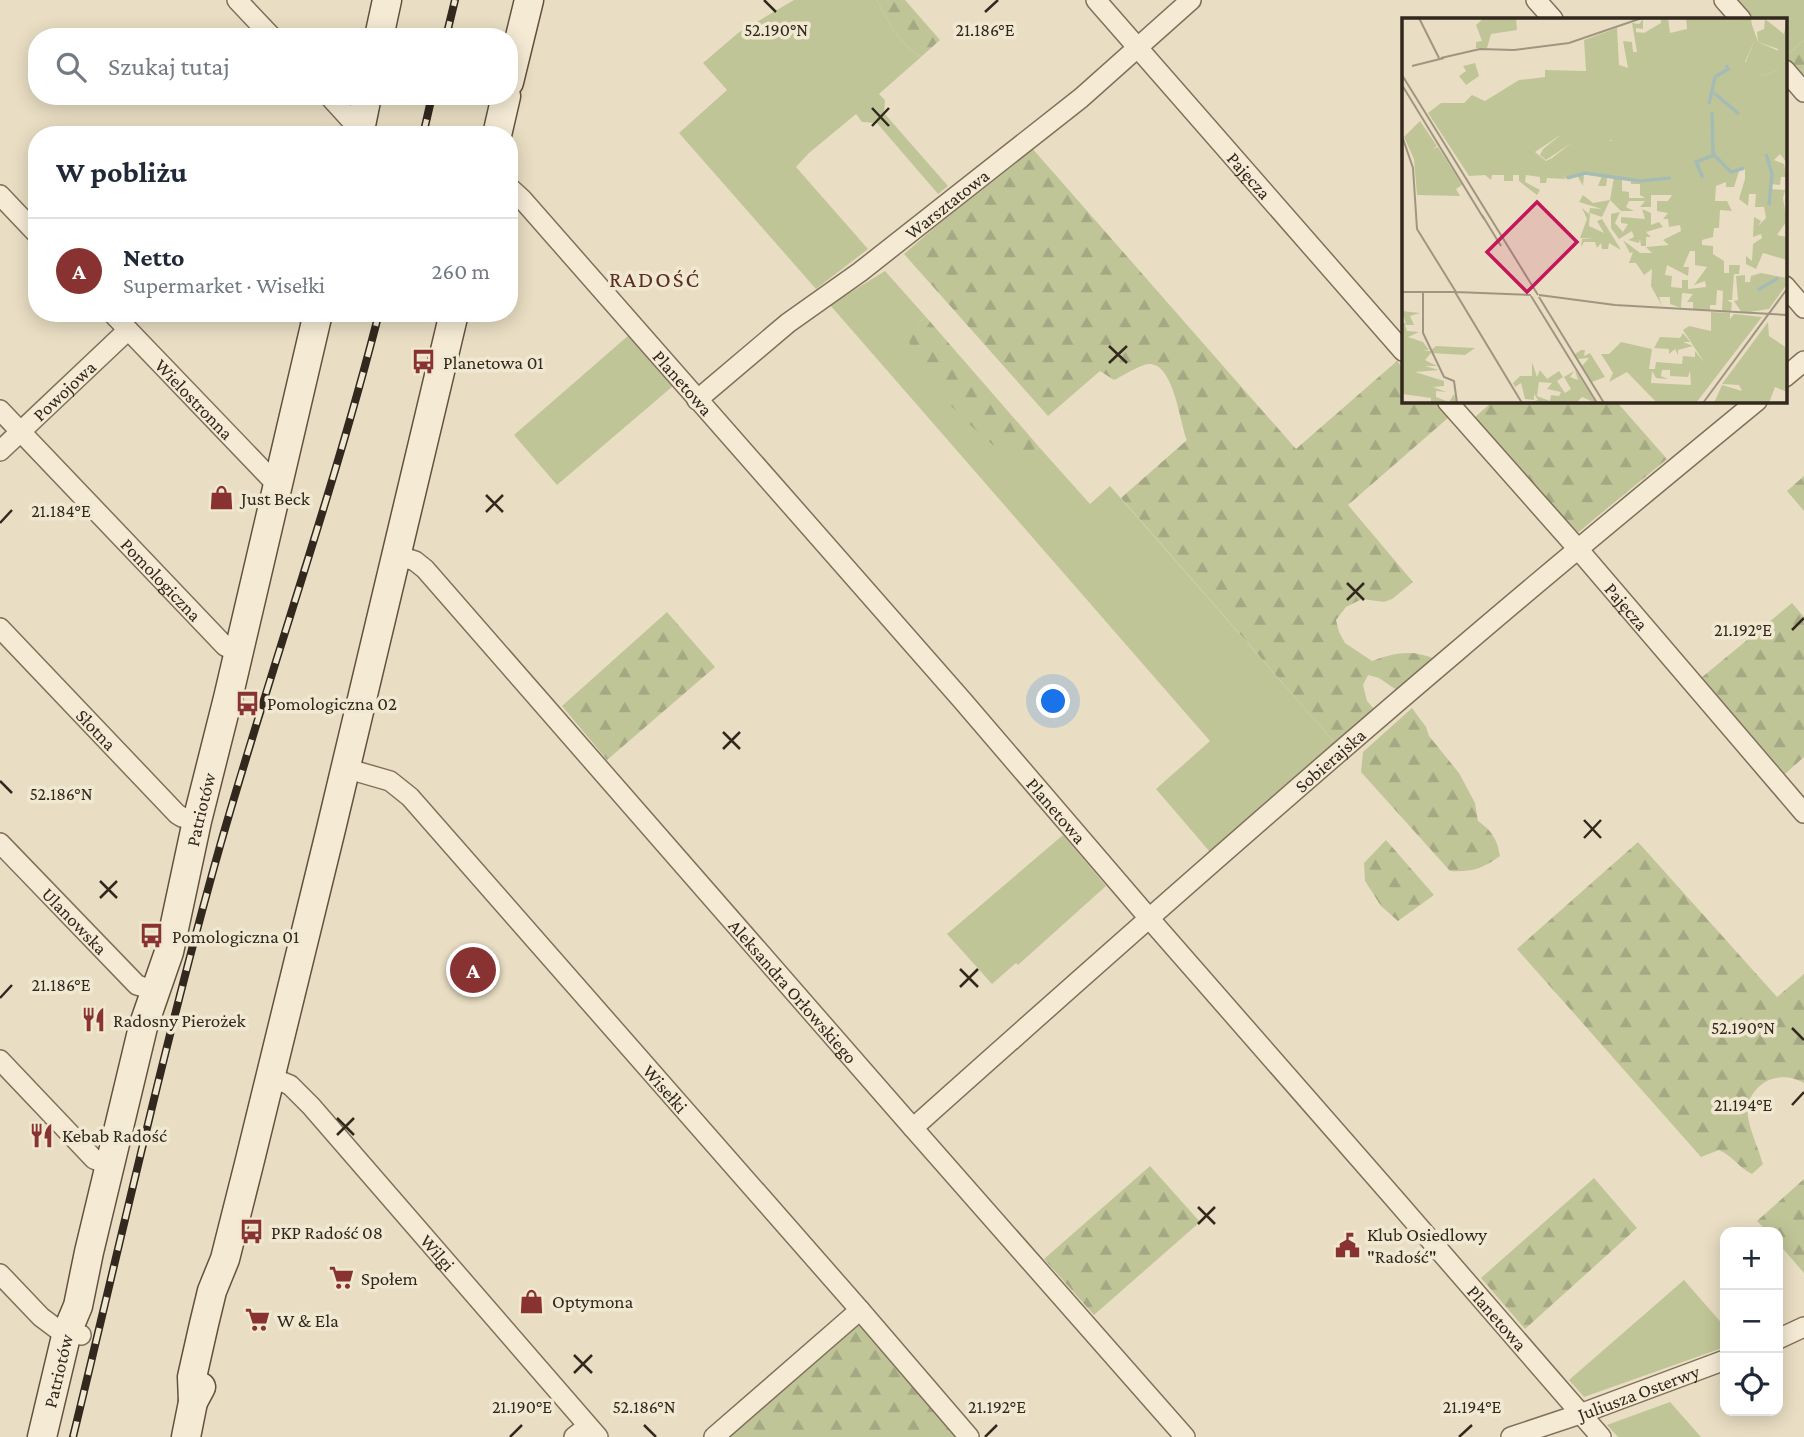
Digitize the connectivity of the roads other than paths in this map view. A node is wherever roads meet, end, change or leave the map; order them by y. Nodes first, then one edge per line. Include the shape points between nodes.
1 (237, 0) edge
2 (387, 0) edge
3 (529, 0) edge
4 (1096, 0) edge
5 (1191, 0) edge
6 (1536, 0) edge
7 (1724, 0) edge
8 (1552, 18) edge
9 (1740, 18) edge
10 (263, 28) edge
11 (382, 28) edge
12 (518, 45) edge
13 (1138, 48) junction
14 (1786, 71) edge
15 (1804, 92) edge
16 (337, 105) edge
17 (365, 105) edge
18 (504, 105) edge
19 (355, 126) edge
20 (361, 126) edge
21 (499, 126) edge
22 (0, 195) edge
23 (518, 196) edge
24 (28, 225) edge
25 (1786, 287) edge
26 (1804, 308) edge
27 (120, 322) edge
28 (316, 322) edge
29 (452, 322) edge
30 (128, 330) junction
31 (1402, 350) edge
32 (1804, 361) edge
33 (1786, 376) edge
34 (697, 400) junction
35 (1448, 402) edge
36 (1755, 402) edge
37 (0, 410) edge
38 (20, 431) junction
39 (0, 451) edge
40 (278, 486) junction
41 (1578, 549) junction
42 (396, 555) junction
43 (0, 628) edge
44 (238, 653) junction
45 (345, 768) junction
46 (1804, 813) edge
47 (197, 821) junction
48 (0, 843) edge
49 (1148, 917) junction
50 (156, 991) junction
51 (0, 1060) edge
52 (270, 1077) junction
53 (913, 1128) junction
54 (110, 1165) junction
55 (0, 1275) edge
56 (860, 1310) junction
57 (1804, 1327) edge
58 (74, 1333) junction
59 (1783, 1337) edge
60 (1720, 1362) edge
61 (1580, 1414) junction
62 (587, 1433) edge
63 (42, 1437) edge
64 (58, 1437) edge
65 (186, 1437) edge
66 (714, 1437) edge
67 (969, 1437) edge
68 (1185, 1437) edge
69 (1511, 1437) edge
70 (1601, 1437) edge

1 - 10 street
2 - 11 main road
3 - 12 main road
4 - 13 street, Pajęcza
5 - 13 street, Warsztatowa
6 - 8 street
7 - 9 street
13 - 31 street, Pajęcza
13 - 34 street, Warsztatowa
14 - 15 street
16 - 19 street
17 - 20 main road
18 - 21 main road
22 - 24 street
23 - 34 street, Planetowa
25 - 26 street
27 - 30 street, Wielostronna
28 - 40 main road, Patriotów
29 - 42 main road
30 - 38 street, Powojowa
30 - 40 street, Wielostronna
32 - 33 street
34 - 49 street, Planetowa
35 - 41 street, Pajęcza
36 - 41 street, Sobierajska
37 - 38 street, Pomologiczna
38 - 39 street, Powojowa
38 - 44 street, Pomologiczna via 225,646
40 - 44 main road, Patriotów
41 - 46 street, Pajęcza
41 - 49 street, Sobierajska
42 - 45 main road
42 - 53 street, Aleksandra Orłowskiego via 425,569
43 - 47 street, Słotna via 177,814
44 - 47 main road, Patriotów
45 - 52 main road
45 - 56 street, Wisełki via 390,781 410,797
47 - 50 main road, Patriotów
48 - 50 street, Ulanowska via 137,985
49 - 53 street, Sobierajska
49 - 61 street, Planetowa
50 - 54 main road, Patriotów
51 - 54 street via 94,1159
52 - 62 street, Wilgi via 290,1085 311,1106
52 - 65 main road via 225,1259 225,1298
53 - 68 street, Aleksandra Orłowskiego
54 - 58 main road, Patriotów
55 - 58 street via 41,1318
56 - 66 street
56 - 67 street, Wisełki
57 - 59 street
58 - 63 main road, Patriotów
58 - 64 main road, Patriotów via 77,1365
60 - 61 street, Juliusza Osterwy
61 - 69 street, Juliusza Osterwy
61 - 70 street, Planetowa

